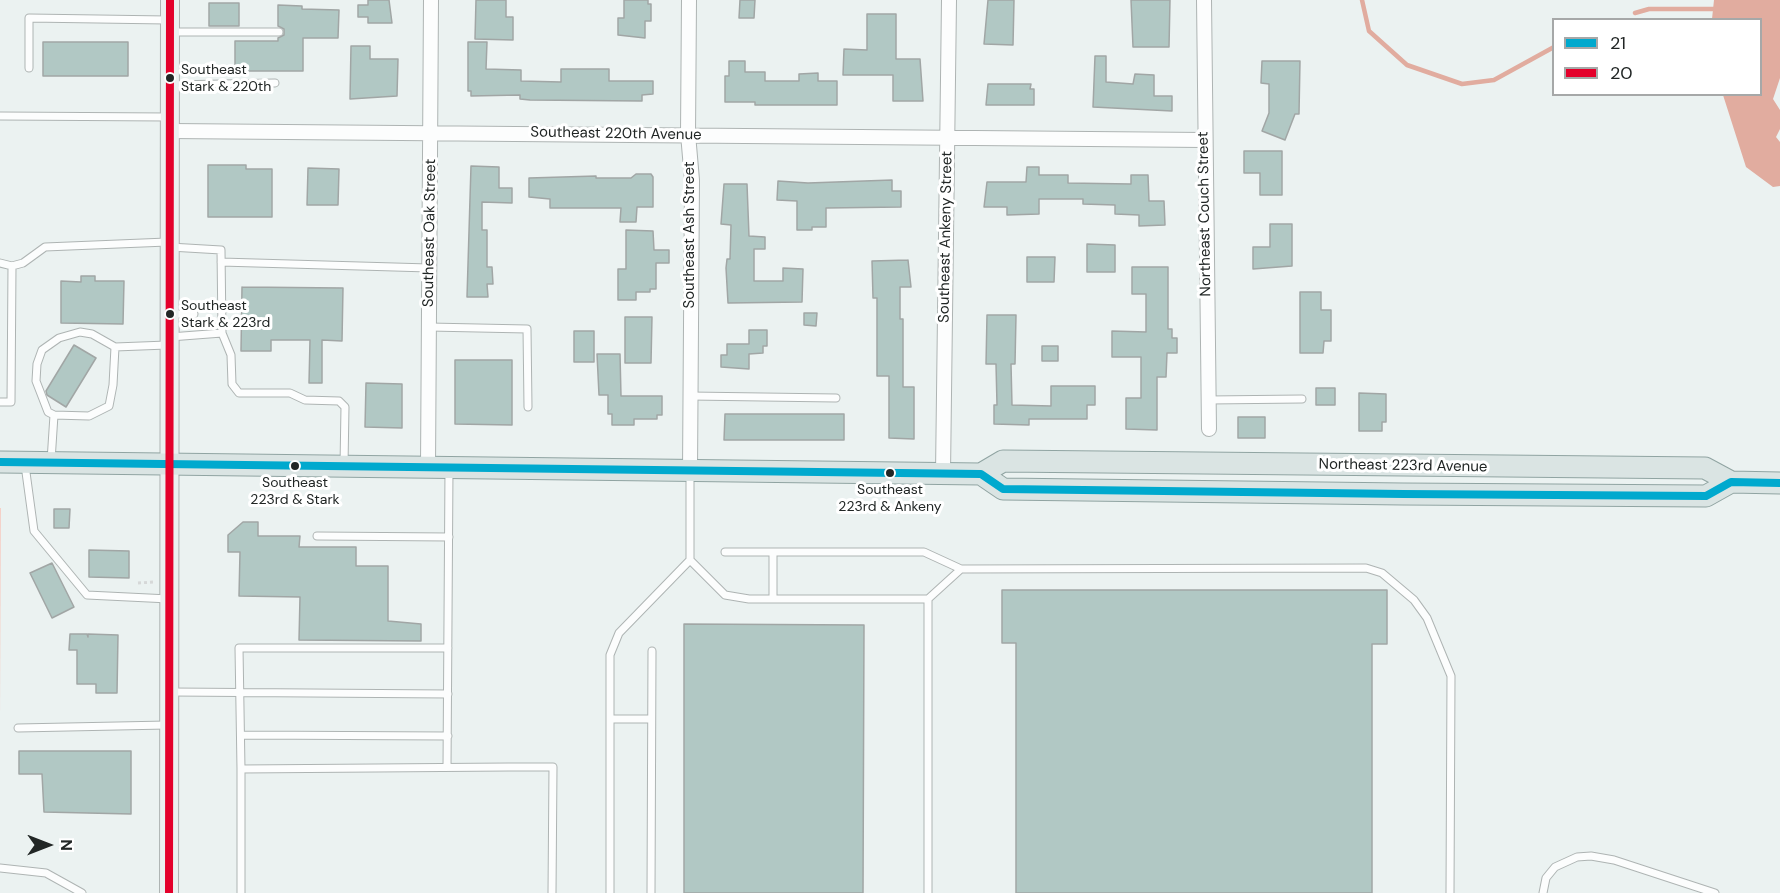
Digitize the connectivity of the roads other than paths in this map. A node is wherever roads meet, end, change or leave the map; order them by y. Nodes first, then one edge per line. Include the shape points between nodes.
1 (170, 0) edge
2 (431, 0) edge
3 (689, 0) edge
4 (950, 0) edge
5 (1204, 0) edge
6 (170, 26) junction
7 (279, 32) dead end
8 (29, 68) dead end
9 (275, 83) dead end
10 (171, 85) junction
11 (0, 116) edge
12 (171, 124) junction
13 (430, 132) junction
14 (688, 135) junction
15 (947, 137) junction
16 (1204, 140) junction
17 (170, 245) junction
18 (0, 262) edge
19 (221, 262) junction
20 (12, 266) junction
21 (429, 268) junction
22 (170, 314) junction
23 (194, 314) dead end
24 (429, 327) junction
25 (222, 333) junction
26 (170, 341) junction
27 (115, 347) junction
28 (690, 396) junction
29 (836, 398) dead end
30 (1209, 399) junction
31 (1302, 399) dead end
32 (0, 402) edge
33 (528, 407) dead end
34 (54, 415) junction
35 (1209, 429) dead end
36 (0, 462) edge
37 (25, 462) junction
38 (51, 463) junction
39 (170, 464) junction
40 (344, 466) junction
41 (428, 467) junction
42 (449, 467) junction
43 (690, 470) junction
44 (943, 473) junction
45 (981, 474) junction
46 (1731, 483) junction
47 (1780, 483) edge
48 (317, 536) dead end
49 (448, 537) junction
50 (725, 552) dead end
51 (774, 552) junction
52 (690, 560) junction
53 (961, 569) junction
54 (170, 599) junction
55 (774, 599) junction
56 (927, 599) junction
57 (448, 648) junction
58 (652, 651) dead end
59 (169, 692) junction
60 (240, 693) junction
61 (448, 694) junction
62 (610, 719) junction
63 (651, 719) junction
64 (169, 725) junction
65 (18, 728) dead end
66 (243, 735) junction
67 (448, 736) junction
68 (447, 767) junction
69 (241, 769) junction
70 (0, 868) edge
71 (82, 893) edge
72 (169, 893) edge
73 (241, 893) edge
74 (552, 893) edge
75 (610, 893) edge
76 (651, 893) edge
77 (928, 893) edge
78 (1450, 893) edge
79 (1542, 893) edge
80 (1715, 893) edge

1 - 6 main road
2 - 13 street, Southeast Oak Street
3 - 14 street, Southeast Ash Street
4 - 15 street, Southeast Ankeny Street
5 - 16 street, Northeast Couch Street
6 - 7 lane
6 - 8 lane via 29,18
6 - 10 main road
9 - 10 lane
10 - 12 main road
11 - 12 lane
12 - 13 street, Southeast 220th Avenue
12 - 17 main road
13 - 14 street, Southeast 220th Avenue
13 - 21 street, Southeast Oak Street
14 - 15 street, Southeast 220th Avenue
14 - 28 street, Southeast Ash Street via 692,180
15 - 16 street, Southeast 220th Avenue
15 - 44 street, Southeast Ankeny Street
16 - 30 street, Northeast Couch Street
17 - 19 lane via 221,250
17 - 20 lane via 45,247
17 - 22 main road
18 - 20 lane
19 - 21 lane
19 - 25 lane
20 - 32 lane via 11,402
21 - 24 street, Southeast Oak Street
22 - 23 lane
22 - 26 main road
24 - 33 lane via 527,329
24 - 41 street, Southeast Oak Street
25 - 26 lane
25 - 40 lane via 231,355 232,384 240,393 290,393 305,400 339,401 345,407
26 - 27 lane
26 - 39 main road
27 - 34 lane via 109,406 89,416
27 - 34 lane via 80,332 59,338 42,350 36,381 48,412
28 - 29 lane
28 - 43 street, Southeast Ash Street
30 - 31 lane
30 - 35 street, Northeast Couch Street
34 - 38 lane
36 - 37 main road
37 - 38 main road
37 - 54 lane via 34,531 87,595
38 - 39 main road
39 - 40 main road
39 - 54 main road
40 - 41 main road
41 - 42 main road
42 - 43 main road
42 - 49 lane
43 - 44 main road
43 - 52 lane
44 - 45 main road
45 - 46 main road, Northeast 223rd Avenue via 1003,461 1705,468
45 - 46 main road, Northeast 223rd Avenue via 1003,489 1069,490 1706,496
46 - 47 main road, Northeast 223rd Avenue
48 - 49 lane
49 - 57 lane
50 - 51 lane
51 - 53 lane via 924,552
51 - 55 lane
52 - 55 lane via 725,595
52 - 62 lane via 619,633 610,655
53 - 56 lane
53 - 78 lane via 1366,568 1390,578 1427,618 1451,676
54 - 59 main road
55 - 56 lane
56 - 77 lane
57 - 60 lane via 240,648
57 - 61 lane
58 - 63 lane
59 - 60 lane
59 - 64 main road
60 - 61 lane
60 - 66 lane
61 - 67 lane
62 - 63 lane
62 - 75 lane
63 - 76 lane
64 - 65 lane
64 - 72 main road
66 - 67 lane
66 - 69 lane
67 - 68 lane
68 - 69 lane
68 - 74 lane via 553,767
69 - 73 lane
70 - 71 lane via 46,873
79 - 80 lane via 1546,878 1555,867 1577,857 1591,856

